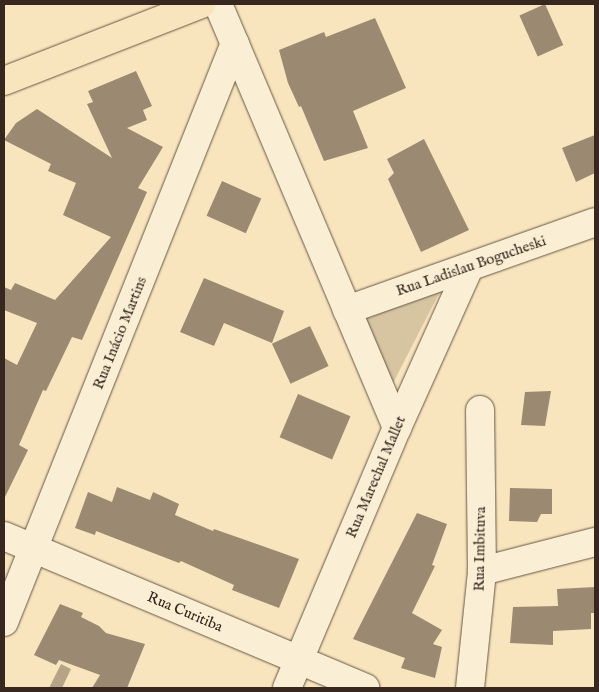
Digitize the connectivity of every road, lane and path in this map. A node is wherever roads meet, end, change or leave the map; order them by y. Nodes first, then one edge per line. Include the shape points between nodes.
1 (201, 4) edge
2 (218, 4) edge
3 (235, 43) junction
4 (4, 82) edge
5 (595, 222) edge
6 (469, 268) junction
7 (347, 310) junction
8 (480, 410) dead end
9 (397, 428) junction
10 (4, 536) edge
11 (595, 542) edge
12 (35, 550) junction
13 (482, 571) junction
14 (4, 622) edge
15 (299, 660) junction
16 (287, 688) edge
17 (365, 688) edge
18 (470, 688) edge

1 - 4 main road
2 - 3 street
3 - 7 street
3 - 12 street, Rua Inácio Martins
5 - 6 street, Rua Ladislau Bogucheski
6 - 7 street, Rua Ladislau Bogucheski
6 - 9 street, Rua Marechal Mallet
7 - 9 street
8 - 13 street, Rua Imbituva
9 - 15 street, Rua Marechal Mallet
10 - 12 street, Rua Curitiba
11 - 13 street
12 - 14 street, Rua Inácio Martins
12 - 15 street, Rua Curitiba
13 - 18 street, Rua Imbituva
15 - 16 street, Rua Marechal Mallet
15 - 17 street, Rua Curitiba

